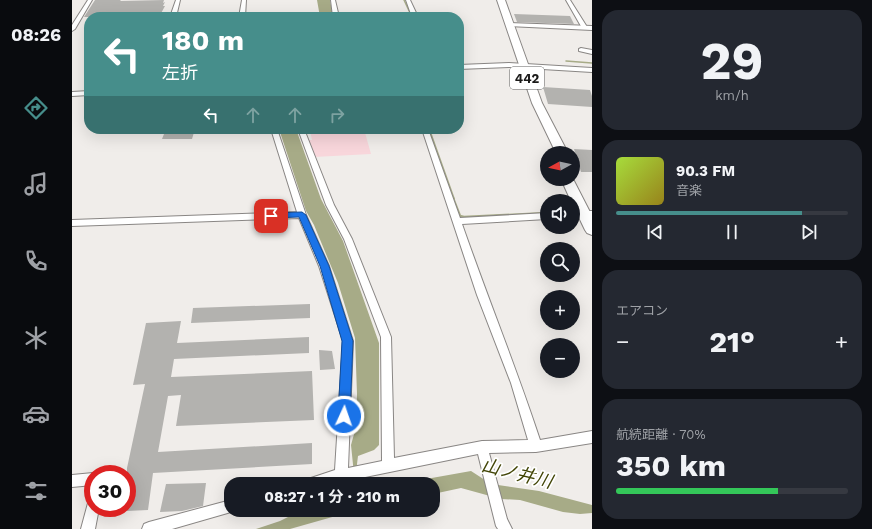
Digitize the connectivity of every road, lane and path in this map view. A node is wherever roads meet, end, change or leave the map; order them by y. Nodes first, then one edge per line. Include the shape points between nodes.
1 (90, 0) edge
2 (178, 0) edge
3 (244, 0) edge
4 (333, 0) edge
5 (408, 0) edge
6 (496, 0) edge
7 (501, 0) edge
8 (568, 0) edge
9 (174, 12) edge
10 (243, 12) edge
11 (335, 12) edge
12 (413, 12) edge
13 (509, 25) junction
14 (584, 27) junction
15 (592, 28) edge
16 (72, 29) edge
17 (580, 50) dead end
18 (592, 52) edge
19 (519, 65) junction
20 (464, 66) edge
21 (592, 70) edge
22 (84, 93) edge
23 (72, 94) edge
24 (276, 134) edge
25 (303, 134) edge
26 (427, 134) edge
27 (550, 146) edge
28 (558, 146) edge
29 (571, 186) edge
30 (576, 186) edge
31 (585, 214) edge
32 (302, 215) junction
33 (540, 216) edge
34 (458, 221) junction
35 (72, 223) edge
36 (592, 230) edge
37 (592, 437) edge
38 (536, 446) junction
39 (482, 447) junction
40 (388, 465) junction
41 (341, 475) junction
42 (334, 477) edge
43 (84, 480) edge
44 (72, 481) edge
45 (224, 508) edge
46 (91, 517) edge
47 (503, 525) edge
48 (88, 529) edge
49 (149, 529) edge

1 - 16 street
2 - 9 street
3 - 10 street
4 - 11 street
5 - 12 street
6 - 19 highway, 442
7 - 13 highway, 442
8 - 14 street
13 - 14 street
13 - 19 highway, 442
14 - 15 street
17 - 18 street
19 - 20 street
19 - 21 street
19 - 27 highway, 442 via 537,119
19 - 28 highway, 442
22 - 23 street
24 - 32 street
25 - 40 street via 330,206 348,240 386,338
26 - 34 street
29 - 31 highway
30 - 31 highway
31 - 36 highway
32 - 35 street
32 - 41 street via 324,266 348,341
33 - 34 street
34 - 38 street
37 - 38 street
38 - 39 street
39 - 40 street
39 - 47 street
40 - 41 street
41 - 42 street
43 - 44 street
45 - 49 street
46 - 48 street

